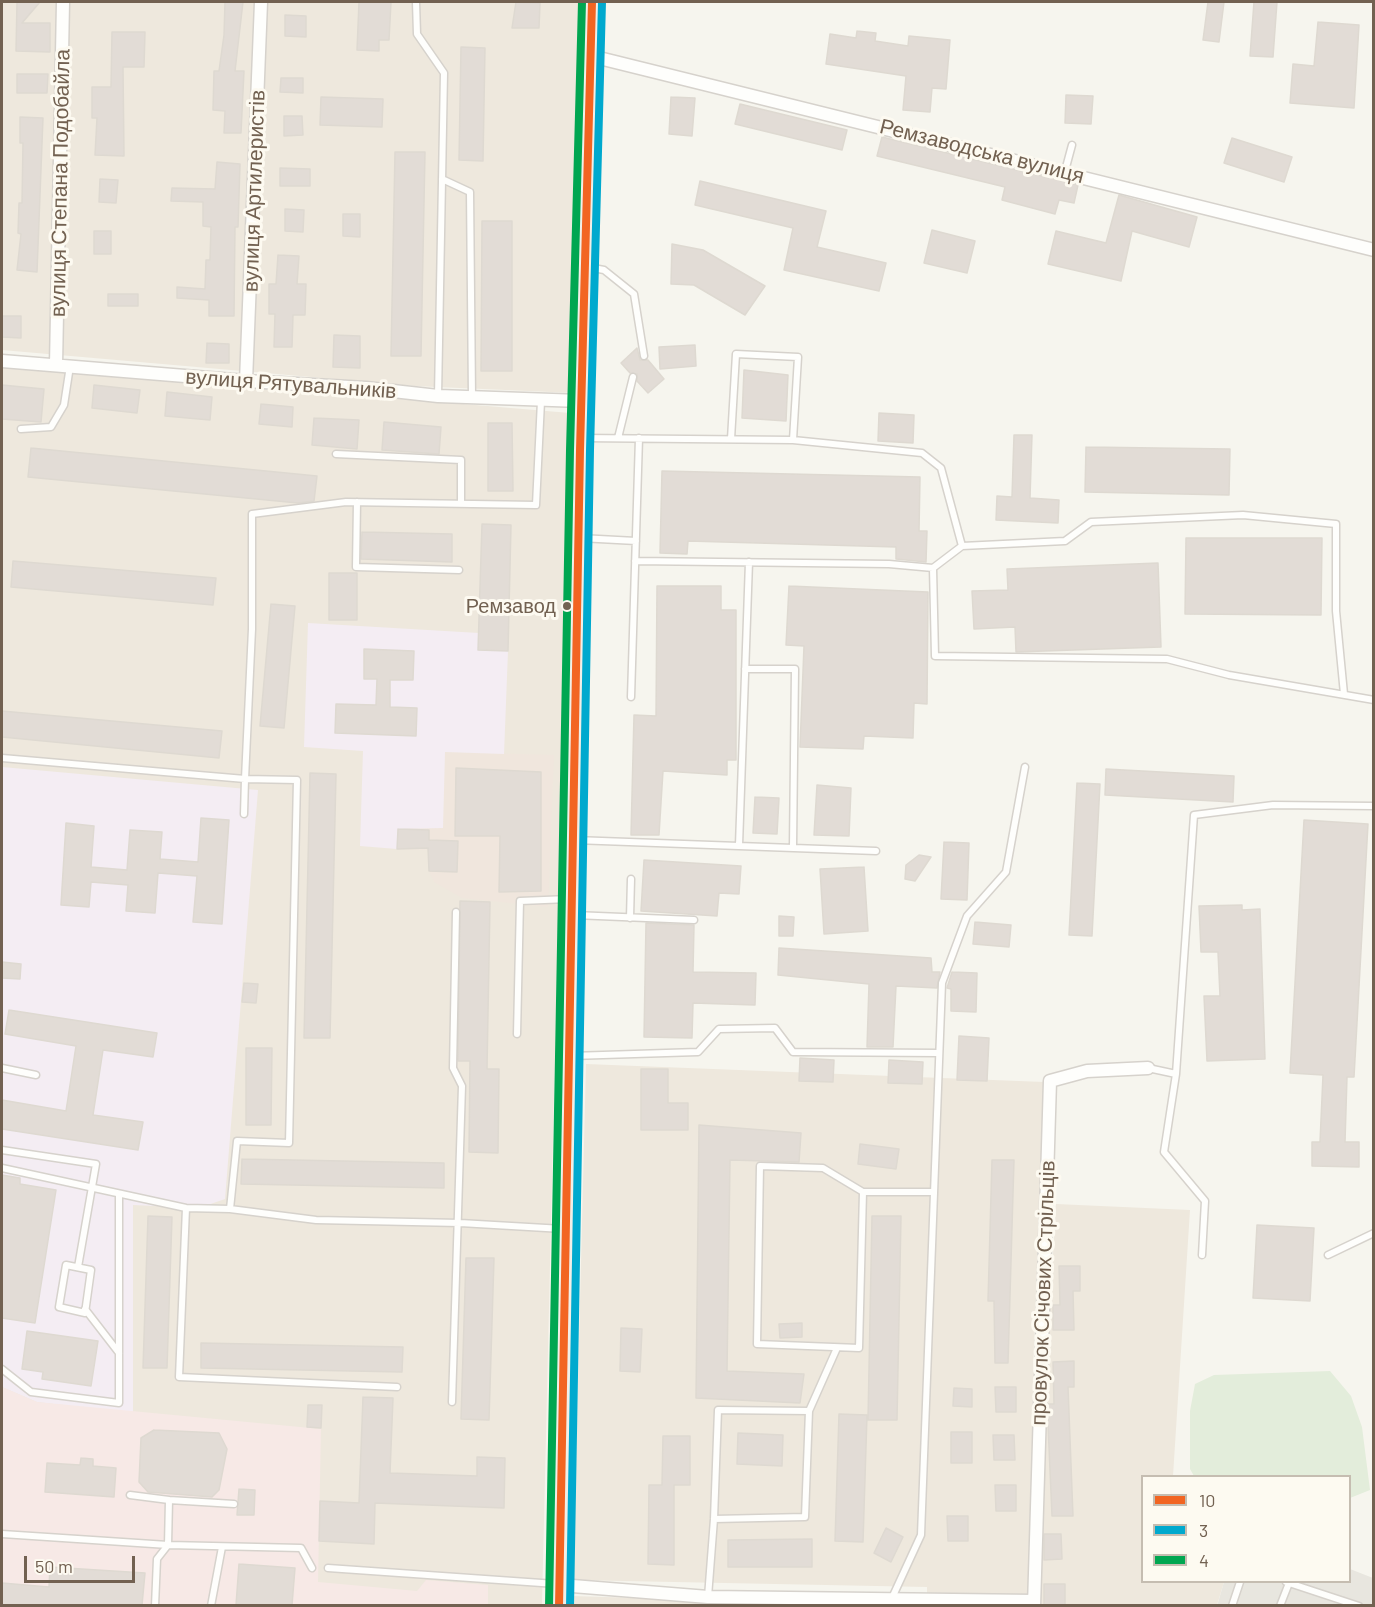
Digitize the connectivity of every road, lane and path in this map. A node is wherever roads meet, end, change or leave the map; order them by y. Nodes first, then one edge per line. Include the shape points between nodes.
1 (63, 2) edge
2 (261, 2) edge
3 (416, 2) edge
4 (592, 2) edge
5 (591, 56) junction
6 (1072, 145) dead end
7 (1065, 171) junction
8 (442, 178) junction
9 (1374, 250) edge
10 (584, 266) junction
11 (644, 356) dead end
12 (2, 361) edge
13 (56, 365) junction
14 (70, 366) junction
15 (633, 377) dead end
16 (246, 381) junction
17 (438, 396) junction
18 (472, 398) junction
19 (541, 401) junction
20 (581, 401) junction
21 (21, 429) dead end
22 (580, 438) junction
23 (618, 438) junction
24 (639, 438) junction
25 (731, 439) junction
26 (793, 440) junction
27 (336, 454) dead end
28 (357, 502) junction
29 (461, 503) junction
30 (580, 538) junction
31 (636, 541) junction
32 (962, 546) junction
33 (635, 561) junction
34 (748, 562) junction
35 (933, 568) junction
36 (459, 570) dead end
37 (745, 669) junction
38 (1344, 694) junction
39 (631, 696) dead end
40 (1374, 700) edge
41 (2, 758) edge
42 (1025, 767) dead end
43 (245, 779) junction
44 (1374, 806) edge
45 (244, 814) dead end
46 (574, 840) junction
47 (739, 845) junction
48 (793, 847) junction
49 (876, 851) dead end
50 (631, 879) dead end
51 (573, 907) junction
52 (456, 912) dead end
53 (630, 918) junction
54 (694, 920) dead end
55 (517, 1034) dead end
56 (939, 1053) junction
57 (570, 1056) junction
58 (2, 1068) edge
59 (1148, 1068) joint
60 (1176, 1074) junction
61 (36, 1075) dead end
62 (2, 1150) edge
63 (2, 1168) edge
64 (90, 1185) junction
65 (863, 1192) junction
66 (934, 1192) junction
67 (119, 1195) junction
68 (186, 1208) junction
69 (230, 1209) junction
70 (460, 1222) junction
71 (567, 1230) junction
72 (1374, 1233) edge
73 (1202, 1254) dead end
74 (1328, 1255) dead end
75 (78, 1267) junction
76 (85, 1309) junction
77 (837, 1348) junction
78 (119, 1353) junction
79 (2, 1369) edge
80 (397, 1387) dead end
81 (452, 1402) dead end
82 (809, 1411) junction
83 (130, 1495) dead end
84 (169, 1500) junction
85 (234, 1504) dead end
86 (714, 1520) junction
87 (2, 1534) edge
88 (168, 1545) junction
89 (222, 1547) junction
90 (312, 1568) dead end
91 (328, 1568) dead end
92 (1239, 1583) edge
93 (1287, 1583) edge
94 (1290, 1583) edge
95 (560, 1585) junction
96 (1332, 1596) junction
97 (708, 1597) junction
98 (892, 1598) junction
99 (824, 1602) edge
100 (1034, 1603) edge
101 (155, 1605) edge
102 (211, 1605) edge
103 (559, 1605) edge
104 (1232, 1605) edge
105 (1280, 1605) edge
106 (1328, 1605) edge
107 (1359, 1605) edge

1 - 13 street, вулиця Степана Подобайла
2 - 16 street, вулиця Артилеристів
3 - 8 lane via 417,34 444,74
4 - 5 main road
5 - 7 street, Ремзаводська вулиця
5 - 10 main road
6 - 7 lane
7 - 9 street, Ремзаводська вулиця
8 - 17 lane
8 - 18 lane via 470,192
10 - 11 lane via 604,270 634,294
10 - 20 main road
12 - 13 street, вулиця Рятувальників
13 - 14 street, вулиця Рятувальників
14 - 16 street, вулиця Рятувальників
14 - 21 lane via 64,405 51,427
15 - 23 lane
16 - 17 street, вулиця Рятувальників
17 - 18 street, вулиця Рятувальників
18 - 19 street, вулиця Рятувальників
19 - 20 street, вулиця Рятувальників
19 - 29 lane via 536,505
20 - 22 main road
22 - 23 lane
22 - 30 main road
23 - 24 lane
24 - 25 lane
24 - 31 lane
25 - 26 lane
25 - 26 lane via 736,354 798,357
26 - 32 lane via 922,453 941,468
27 - 29 lane via 461,460
28 - 29 lane
28 - 36 lane via 356,567
28 - 43 lane via 252,514 252,629
30 - 31 lane
30 - 46 main road
31 - 33 lane
32 - 35 lane
32 - 38 lane via 1065,541 1090,522 1243,515 1336,524 1336,611
33 - 34 lane
33 - 39 lane
34 - 35 lane
34 - 37 lane
35 - 38 lane via 935,656 1167,659 1229,675
37 - 47 lane
37 - 48 lane via 795,669
38 - 40 lane
41 - 43 lane
42 - 56 lane via 1006,872 967,915 942,983
43 - 45 lane
43 - 69 lane via 297,780 289,1143 237,1141
44 - 60 lane via 1273,805 1194,815
46 - 47 lane
46 - 51 main road
47 - 48 lane
48 - 49 lane
50 - 53 lane
51 - 53 lane
51 - 55 lane via 520,901
51 - 57 main road
52 - 70 lane via 453,1068 462,1086
53 - 54 lane
56 - 57 lane via 793,1052 775,1028 719,1029 698,1052
56 - 66 lane
57 - 71 main road
58 - 61 lane
59 - 60 lane
59 - 100 street, провулок Січових Стрільців via 1087,1071 1050,1081
60 - 73 lane via 1164,1152 1205,1201
62 - 64 lane via 96,1164
63 - 64 lane
64 - 67 lane
64 - 75 lane
65 - 66 lane
65 - 77 lane via 860,1348
65 - 77 lane via 823,1168 760,1166 757,1344
66 - 98 lane via 921,1535
67 - 68 lane
67 - 78 lane
68 - 69 lane
68 - 80 lane via 179,1377
69 - 70 lane via 316,1220
70 - 71 lane
70 - 81 lane
71 - 95 main road
72 - 74 lane
75 - 76 lane via 91,1270
75 - 76 lane via 66,1265 59,1308 85,1313
76 - 78 lane
77 - 82 lane
78 - 79 lane via 119,1403 31,1392
82 - 86 lane via 805,1517
82 - 86 lane via 718,1410
83 - 84 lane
84 - 85 lane
84 - 88 lane
86 - 97 lane
87 - 88 lane
88 - 89 lane
88 - 101 lane via 157,1559
89 - 90 lane via 301,1548
89 - 102 lane
91 - 95 lane
92 - 104 lane
93 - 105 lane
94 - 96 lane
95 - 97 street
95 - 103 main road
96 - 106 lane
96 - 107 lane
97 - 99 street
98 - 99 street
98 - 100 street

